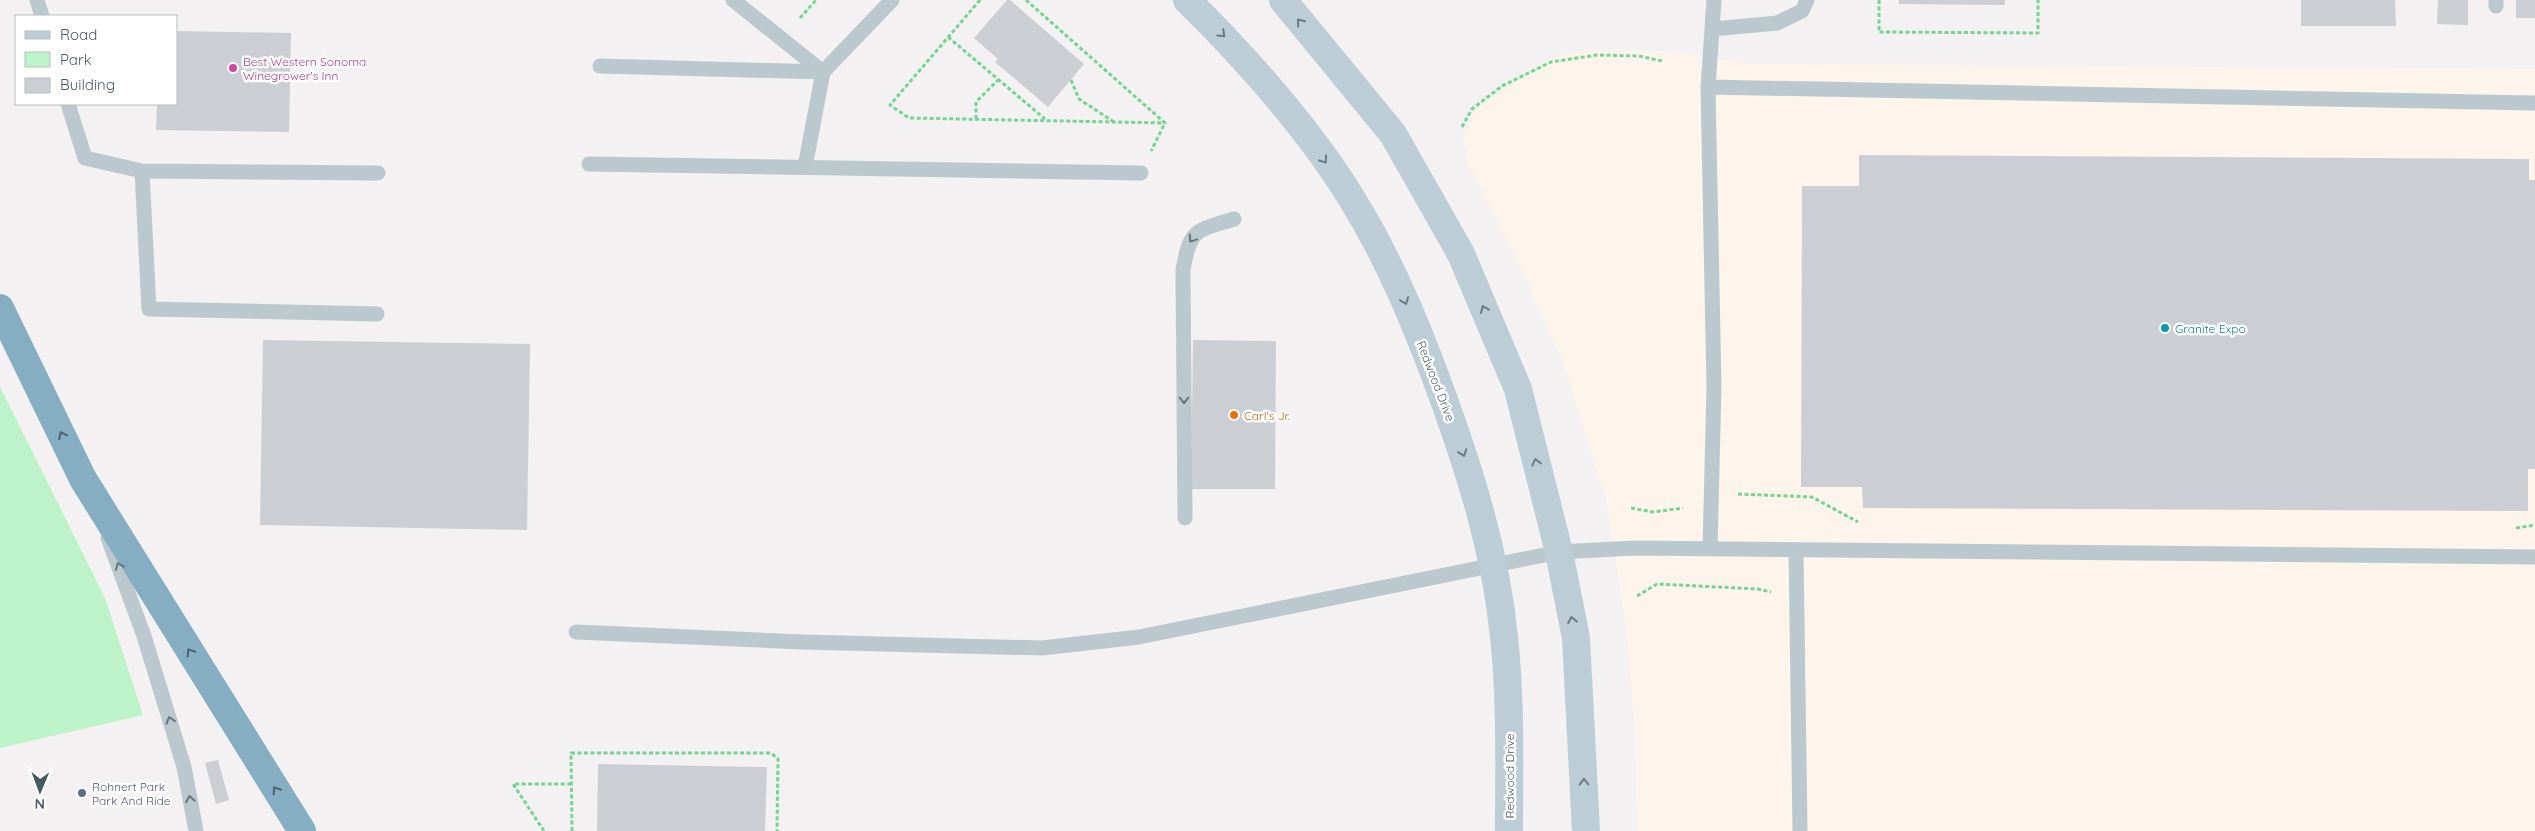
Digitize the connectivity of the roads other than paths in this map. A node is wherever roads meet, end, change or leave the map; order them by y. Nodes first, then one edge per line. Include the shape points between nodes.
1 (37, 0) edge
2 (733, 0) edge
3 (892, 0) edge
4 (1187, 0) edge
5 (1283, 0) edge
6 (1714, 0) edge
7 (1807, 0) edge
8 (42, 15) edge
9 (1713, 29) junction
10 (600, 66) dead end
11 (824, 72) junction
12 (1708, 87) junction
13 (2535, 103) edge
14 (68, 105) edge
15 (589, 164) dead end
16 (805, 167) junction
17 (142, 171) junction
18 (378, 172) dead end
19 (1141, 173) road end
20 (1234, 219) dead end
21 (0, 308) edge
22 (377, 314) dead end
23 (83, 479) junction
24 (1185, 518) dead end
25 (1710, 549) junction
26 (1796, 550) junction
27 (1559, 552) junction
28 (2535, 556) edge
29 (1492, 564) junction
30 (576, 632) dead end
31 (196, 831) edge
32 (302, 831) edge
33 (1509, 831) edge
34 (1586, 831) edge
35 (1800, 831) edge

1 - 8 lane
2 - 11 lane
3 - 11 lane
4 -> 29 main road, Redwood Drive via 1229,40 1301,128 1352,198 1394,276 1431,365 1468,468
27 -> 5 main road via 1518,389 1461,254 1393,134
6 - 9 lane
7 - 9 lane via 1802,11 1777,23
9 - 12 lane
10 - 11 lane
11 - 16 lane
12 - 13 lane
12 - 25 lane via 1714,387
14 - 17 lane via 85,158
15 - 16 lane
16 - 19 lane
17 - 18 lane
17 - 22 lane via 149,309
20 -> 24 lane via 1198,230 1186,247 1183,270
23 -> 21 highway
31 -> 23 lane via 184,767 144,636
32 -> 23 highway
25 - 26 lane
25 - 27 lane
26 - 28 lane
26 - 35 lane
27 - 29 lane
34 -> 27 main road via 1576,638
29 - 30 lane via 1139,637 1042,648
29 - 33 main road, Redwood Drive via 1504,636 1509,704

